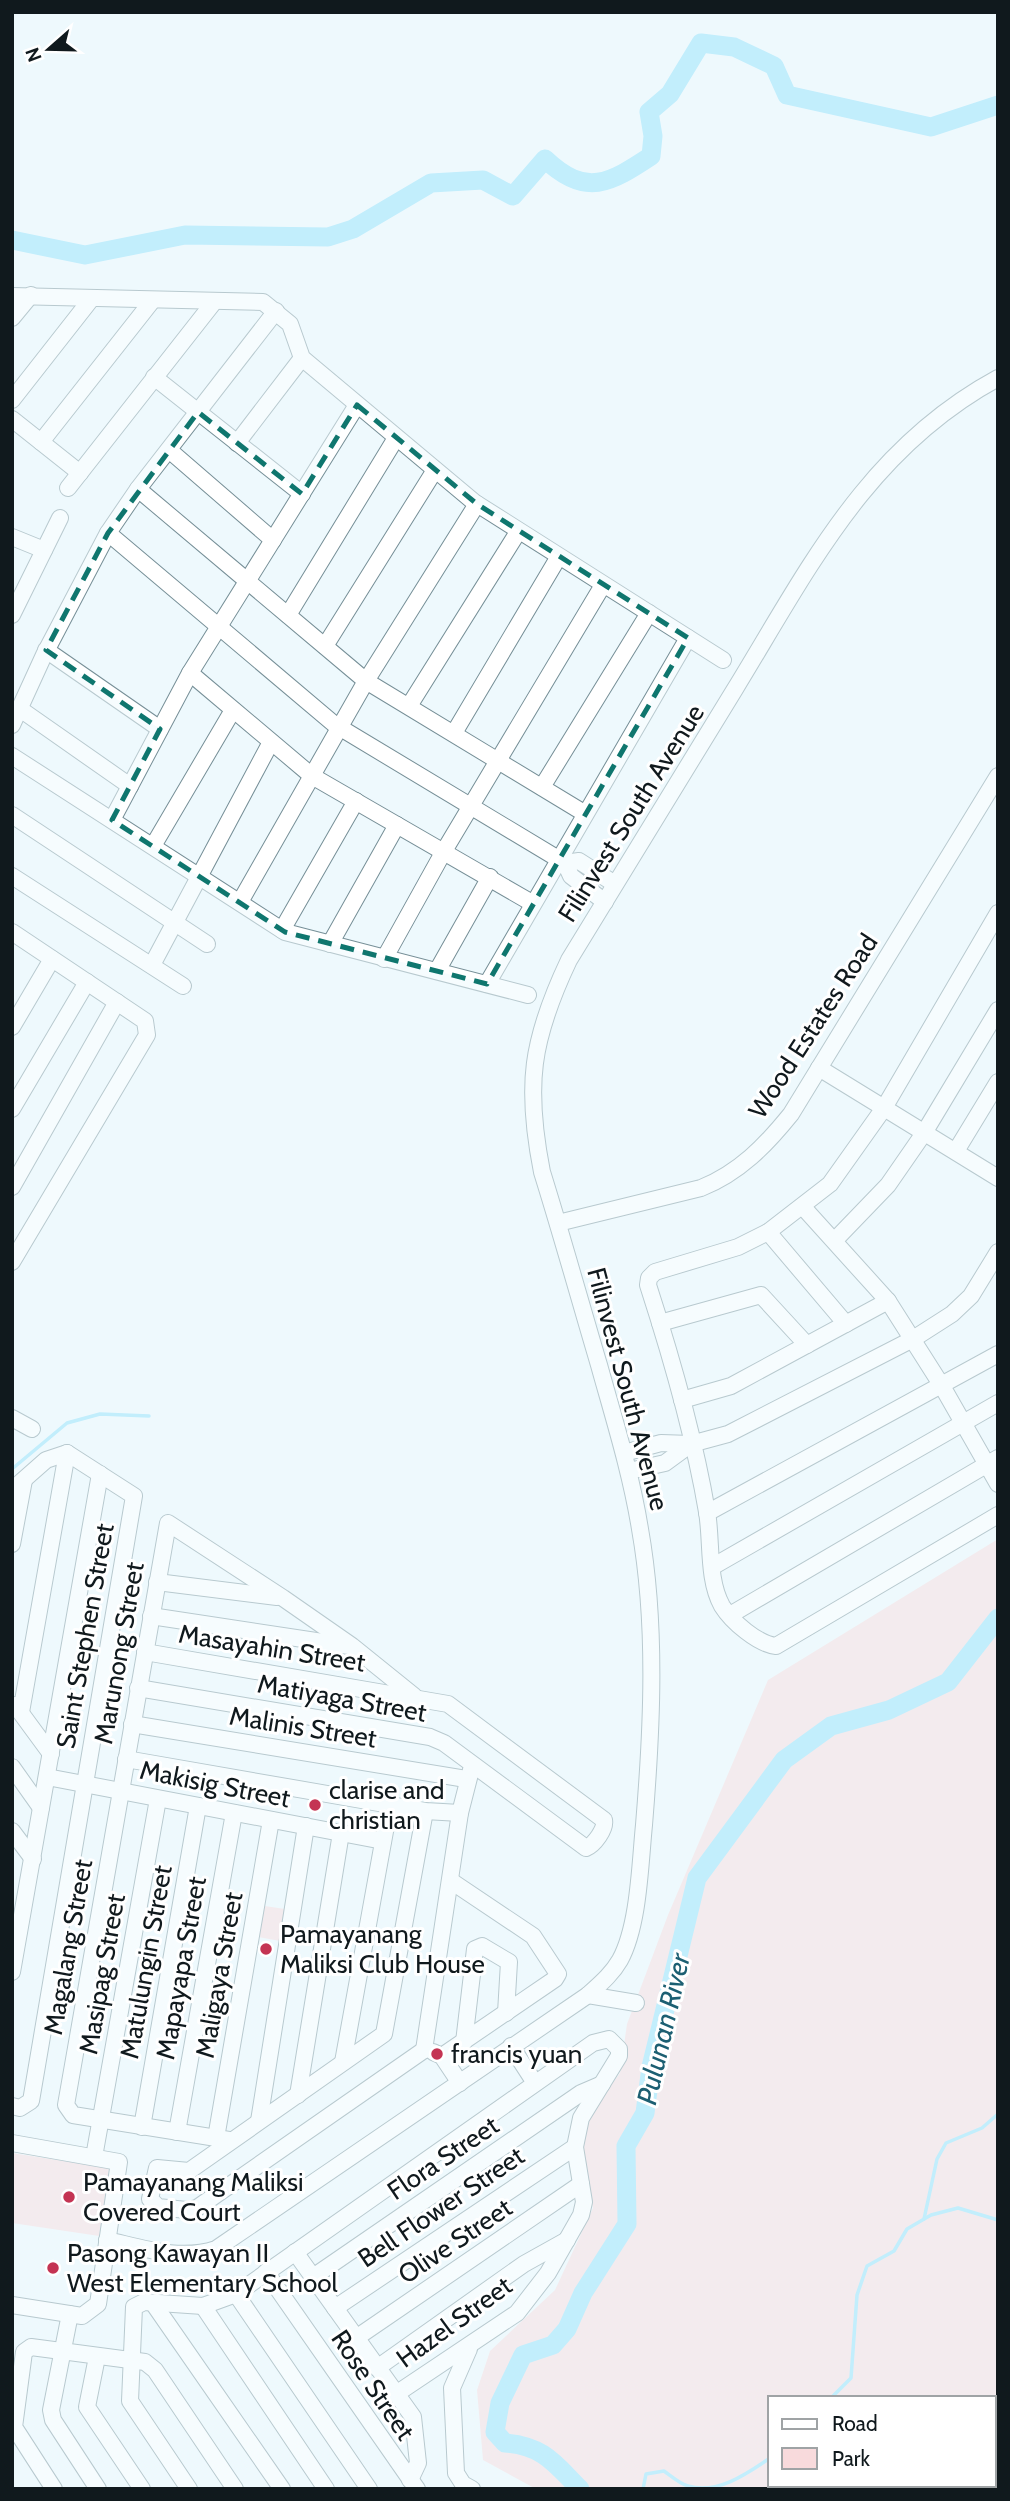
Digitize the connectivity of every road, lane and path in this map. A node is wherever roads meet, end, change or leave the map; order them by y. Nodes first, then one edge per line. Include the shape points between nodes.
1 (31, 295) junction
2 (12, 296) edge
3 (93, 298) junction
4 (152, 301) junction
5 (214, 302) junction
6 (276, 311) junction
7 (12, 318) edge
8 (302, 358) junction
9 (155, 377) junction
10 (998, 378) edge
11 (12, 400) edge
12 (357, 405) junction
13 (198, 412) junction
14 (12, 419) edge
15 (396, 438) junction
16 (41, 443) junction
17 (237, 443) junction
18 (169, 450) junction
19 (435, 470) junction
20 (80, 473) junction
21 (68, 488) dead end
22 (138, 489) junction
23 (302, 494) junction
24 (477, 505) junction
25 (60, 518) dead end
26 (518, 532) junction
27 (108, 533) junction
28 (12, 537) edge
29 (273, 540) junction
30 (44, 551) junction
31 (558, 558) junction
32 (247, 581) junction
33 (603, 585) junction
34 (649, 613) junction
35 (12, 615) edge
36 (288, 615) junction
37 (219, 628) junction
38 (688, 638) junction
39 (325, 646) junction
40 (46, 650) junction
41 (723, 660) dead end
42 (190, 673) junction
43 (366, 681) junction
44 (408, 706) junction
45 (20, 709) junction
46 (233, 710) junction
47 (12, 725) edge
48 (339, 728) junction
49 (160, 729) junction
50 (453, 733) junction
51 (271, 742) junction
52 (12, 756) edge
53 (499, 759) junction
54 (312, 776) junction
55 (998, 776) edge
56 (130, 786) junction
57 (542, 787) junction
58 (356, 801) junction
59 (471, 805) junction
60 (584, 813) junction
61 (12, 815) edge
62 (112, 820) junction
63 (397, 825) junction
64 (153, 846) junction
65 (444, 851) junction
66 (561, 861) junction
67 (12, 876) edge
68 (199, 876) junction
69 (490, 877) junction
70 (615, 884) junction
71 (240, 902) junction
72 (605, 902) junction
73 (532, 903) junction
74 (998, 913) edge
75 (174, 923) junction
76 (282, 930) junction
77 (14, 938) edge
78 (207, 944) dead end
79 (330, 944) junction
80 (52, 959) junction
81 (384, 959) junction
82 (152, 965) junction
83 (437, 971) junction
84 (87, 982) junction
85 (487, 984) junction
86 (183, 986) dead end
87 (528, 995) dead end
88 (117, 1002) junction
89 (998, 1010) edge
90 (12, 1027) edge
91 (819, 1068) junction
92 (998, 1082) edge
93 (884, 1108) junction
94 (12, 1109) edge
95 (924, 1133) junction
96 (956, 1151) junction
97 (998, 1178) edge
98 (12, 1187) edge
99 (803, 1207) junction
100 (558, 1223) junction
101 (768, 1232) junction
102 (835, 1240) junction
103 (998, 1252) edge
104 (12, 1262) edge
105 (888, 1301) junction
106 (660, 1323) junction
107 (846, 1324) junction
108 (913, 1339) junction
109 (807, 1345) junction
110 (998, 1354) edge
111 (942, 1386) junction
112 (682, 1400) junction
113 (998, 1404) edge
114 (12, 1418) edge
115 (963, 1423) junction
116 (12, 1436) edge
117 (691, 1444) junction
118 (67, 1453) junction
119 (624, 1453) junction
120 (992, 1462) edge
121 (629, 1471) junction
122 (100, 1474) junction
123 (998, 1484) edge
124 (18, 1485) edge
125 (707, 1513) junction
126 (998, 1516) edge
127 (12, 1544) edge
128 (712, 1567) junction
129 (157, 1581) junction
130 (283, 1598) junction
131 (730, 1615) junction
132 (151, 1616) junction
133 (352, 1646) junction
134 (145, 1652) junction
135 (138, 1688) junction
136 (414, 1696) junction
137 (16, 1706) edge
138 (132, 1724) junction
139 (51, 1754) junction
140 (126, 1759) junction
141 (12, 1767) edge
142 (469, 1772) junction
143 (47, 1777) junction
144 (84, 1784) junction
145 (120, 1791) junction
146 (158, 1799) junction
147 (390, 1804) junction
148 (198, 1806) junction
149 (41, 1808) junction
150 (425, 1811) junction
151 (234, 1813) junction
152 (460, 1813) junction
153 (271, 1820) junction
154 (306, 1826) junction
155 (12, 1831) edge
156 (341, 1833) junction
157 (383, 1841) junction
158 (586, 1849) joint
159 (33, 1859) junction
160 (451, 1881) junction
161 (12, 1898) edge
162 (23, 1912) junction
163 (13, 1968) edge
164 (588, 1995) junction
165 (636, 2003) dead end
166 (506, 2013) junction
167 (464, 2042) junction
168 (511, 2046) junction
169 (424, 2050) junction
170 (442, 2056) junction
171 (343, 2062) junction
172 (460, 2083) junction
173 (535, 2083) junction
174 (603, 2084) junction
175 (298, 2095) junction
176 (12, 2106) edge
177 (101, 2120) junction
178 (259, 2121) junction
179 (142, 2127) junction
180 (177, 2132) junction
181 (223, 2139) junction
182 (12, 2143) edge
183 (575, 2147) junction
184 (94, 2157) junction
185 (581, 2184) junction
186 (107, 2240) junction
187 (567, 2240) junction
188 (295, 2252) junction
189 (266, 2272) junction
190 (313, 2277) junction
191 (236, 2294) junction
192 (153, 2303) junction
193 (12, 2305) edge
194 (203, 2306) junction
195 (335, 2308) junction
196 (69, 2314) junction
197 (356, 2338) junction
198 (470, 2347) junction
199 (62, 2350) junction
200 (97, 2357) junction
201 (130, 2360) junction
202 (377, 2368) junction
203 (396, 2394) junction
204 (413, 2484) edge
205 (280, 2486) edge
206 (54, 2489) edge
207 (98, 2489) edge
208 (142, 2489) edge
209 (189, 2489) edge
210 (235, 2489) edge
211 (326, 2489) edge
212 (369, 2489) edge
213 (472, 2489) edge

1 - 2 street
1 - 3 street
1 - 7 street
3 - 4 street
3 - 11 street
4 - 5 street
4 - 16 street
5 - 6 street via 263,302
5 - 9 street
6 - 8 street via 290,324
6 - 13 street
8 - 12 street
8 - 17 street
9 - 13 street
9 - 20 street
10 - 70 street, Filinvest South Avenue via 957,402 900,448 851,506
12 - 15 street
12 - 23 street
13 - 17 street
13 - 18 street
14 - 16 street
15 - 19 street
15 - 36 street
16 - 20 street
17 - 23 street
18 - 22 street
18 - 29 street
19 - 24 street
19 - 39 street
20 - 21 street
22 - 27 street
22 - 32 street
23 - 29 street
24 - 26 street
24 - 43 street
25 - 30 street
26 - 31 street
26 - 44 street
27 - 37 street
27 - 40 street
28 - 30 street
29 - 32 street
30 - 35 street
31 - 33 street
31 - 50 street
32 - 36 street
32 - 37 street
33 - 34 street
33 - 53 street
34 - 38 street
34 - 57 street
36 - 39 street
37 - 42 street
37 - 48 street
38 - 41 street
38 - 60 street
39 - 43 street
40 - 45 street
40 - 49 street
42 - 46 street
42 - 49 street
43 - 44 street
43 - 48 street
44 - 50 street
45 - 47 street
45 - 56 street
46 - 51 street
46 - 64 street
48 - 54 street
48 - 59 street
49 - 56 street
50 - 53 street
51 - 54 street
51 - 68 street
52 - 62 street
53 - 57 street
53 - 59 street
54 - 58 street
54 - 71 street
55 - 91 street, Wood Estates Road
56 - 62 street
57 - 60 street
58 - 63 street
58 - 76 street
59 - 65 street
59 - 66 street
60 - 66 street
61 - 75 street
62 - 64 street
63 - 65 street
63 - 79 street
64 - 68 street
65 - 69 street
65 - 81 street
66 - 70 street via 579,861
66 - 72 street via 571,876
66 - 73 street
67 - 82 street
68 - 71 street
68 - 75 street
69 - 73 street
69 - 83 street
70 - 72 street, Filinvest South Avenue
71 - 76 street
72 - 100 street, Filinvest South Avenue via 569,960 535,1047 533,1125
73 - 85 street
74 - 93 street
75 - 78 street
75 - 82 street
76 - 79 street
77 - 80 street
79 - 81 street
80 - 84 street
80 - 90 street
81 - 83 street
82 - 86 street
83 - 85 street
84 - 88 street
84 - 94 street
85 - 87 street
88 - 98 street
88 - 104 street via 145,1021 147,1035
89 - 95 street
91 - 93 street
91 - 100 street, Wood Estates Road via 773,1136 720,1180 679,1196
92 - 96 street
93 - 95 street
93 - 99 street via 830,1184
95 - 96 street
95 - 102 street via 888,1185
96 - 97 street
99 - 101 street
99 - 102 street
100 - 119 street, Filinvest South Avenue
101 - 106 street via 738,1247 655,1272 649,1285
101 - 107 street
102 - 105 street
103 - 108 street via 971,1296
105 - 107 street
105 - 108 street
106 - 109 street via 761,1294
106 - 112 street
107 - 109 street
108 - 111 street
108 - 117 street via 751,1424
109 - 112 street via 731,1387
110 - 111 street
111 - 115 street
111 - 125 street
112 - 117 street
113 - 115 street
114 - 116 street via 30,1428
115 - 120 street
115 - 128 street
117 - 119 street via 661,1443
117 - 121 street via 665,1463
117 - 125 street
118 - 122 street
118 - 124 street via 46,1460
118 - 137 street
119 - 121 street, Filinvest South Avenue
120 - 123 street
120 - 131 street
121 - 164 street, Filinvest South Avenue via 648,1602 646,1798 627,1938 620,1959
122 - 139 street
122 - 144 street, Saint Stephen Street via 134,1496
124 - 127 street
125 - 128 street
126 - 131 street via 776,1646 766,1645
128 - 131 street via 722,1605
129 - 130 street
129 - 130 street, Marunong Street via 168,1523
129 - 132 street, Marunong Street
130 - 133 street
132 - 133 street
132 - 134 street, Marunong Street
133 - 136 street
134 - 135 street, Marunong Street
134 - 136 street, Masayahin Street
135 - 138 street, Marunong Street
135 - 142 street, Matiyaga Street via 430,1737 444,1743
136 - 158 street, Masayahin Street via 458,1709 604,1820 605,1826
137 - 139 street
138 - 140 street, Marunong Street
138 - 142 street, Malinis Street
139 - 143 street
140 - 145 street, Marunong Street
140 - 147 street
141 - 149 street
142 - 152 street
142 - 158 street, Matiyaga Street
143 - 144 street, Makisig Street
143 - 149 street
144 - 145 street, Makisig Street
144 - 176 street, Saint Stephen Street via 31,2101 20,2108
145 - 146 street, Makisig Street
145 - 177 street, Magalang Street via 66,2105 68,2112
146 - 148 street, Makisig Street
146 - 177 street, Masipag Street
147 - 150 street
147 - 157 street
148 - 151 street, Makisig Street
148 - 179 street, Matulungin Street
149 - 159 street
150 - 152 street
150 - 171 street via 387,2026 377,2039
151 - 153 street, Makisig Street
151 - 180 street, Mapayapa Street
152 - 160 street
153 - 154 street, Makisig Street
153 - 181 street, Maligaya Street
154 - 156 street, Makisig Street
154 - 178 street
155 - 159 street
156 - 157 street, Makisig Street
156 - 175 street
157 - 171 street
159 - 162 street
160 - 166 street via 533,1936 558,1974
160 - 169 street
161 - 162 street
162 - 163 street
164 - 165 street
164 - 168 street, Filinvest South Avenue
166 - 167 street
166 - 167 street via 509,1962 482,1945 478,1947
167 - 170 street
168 - 172 street, Filinvest South Avenue
168 - 173 street
169 - 170 street
169 - 181 street via 197,2208 153,2203 157,2168 189,2171
170 - 172 street
171 - 175 street
172 - 186 street, Filinvest South Avenue via 216,2249 182,2254
173 - 174 street, Hazel Street via 593,2043 609,2039 619,2049
173 - 188 street
174 - 183 street, Hazel Street via 581,2118
174 - 190 street, Flora Street via 581,2094
175 - 178 street
177 - 179 street
177 - 184 street, Masipag Street
178 - 181 street
179 - 180 street
180 - 181 street
182 - 184 street
183 - 185 street, Hazel Street
183 - 195 street, Bell Flower Street
184 - 186 street via 119,2162
185 - 187 street, Hazel Street via 582,2215
185 - 197 street, Olive Street
186 - 196 street via 98,2304 82,2316
187 - 198 street, Hazel Street via 517,2313
187 - 202 street via 524,2264
188 - 189 street
188 - 190 street
189 - 191 street
189 - 204 street, Rose Street
190 - 195 street
191 - 194 street
191 - 212 street
192 - 194 street
192 - 201 street via 135,2307
192 - 205 street
193 - 196 street
194 - 211 street
195 - 197 street
196 - 199 street
197 - 202 street
198 - 203 street, Hazel Street
198 - 213 street via 452,2388 456,2473
199 - 200 street
199 - 206 street via 26,2348 14,2417 19,2436
199 - 207 street via 53,2420
200 - 201 street
200 - 208 street via 87,2407
201 - 209 street via 133,2408
201 - 210 street via 145,2362 155,2371
202 - 203 street
203 - 204 street via 416,2428 418,2463

